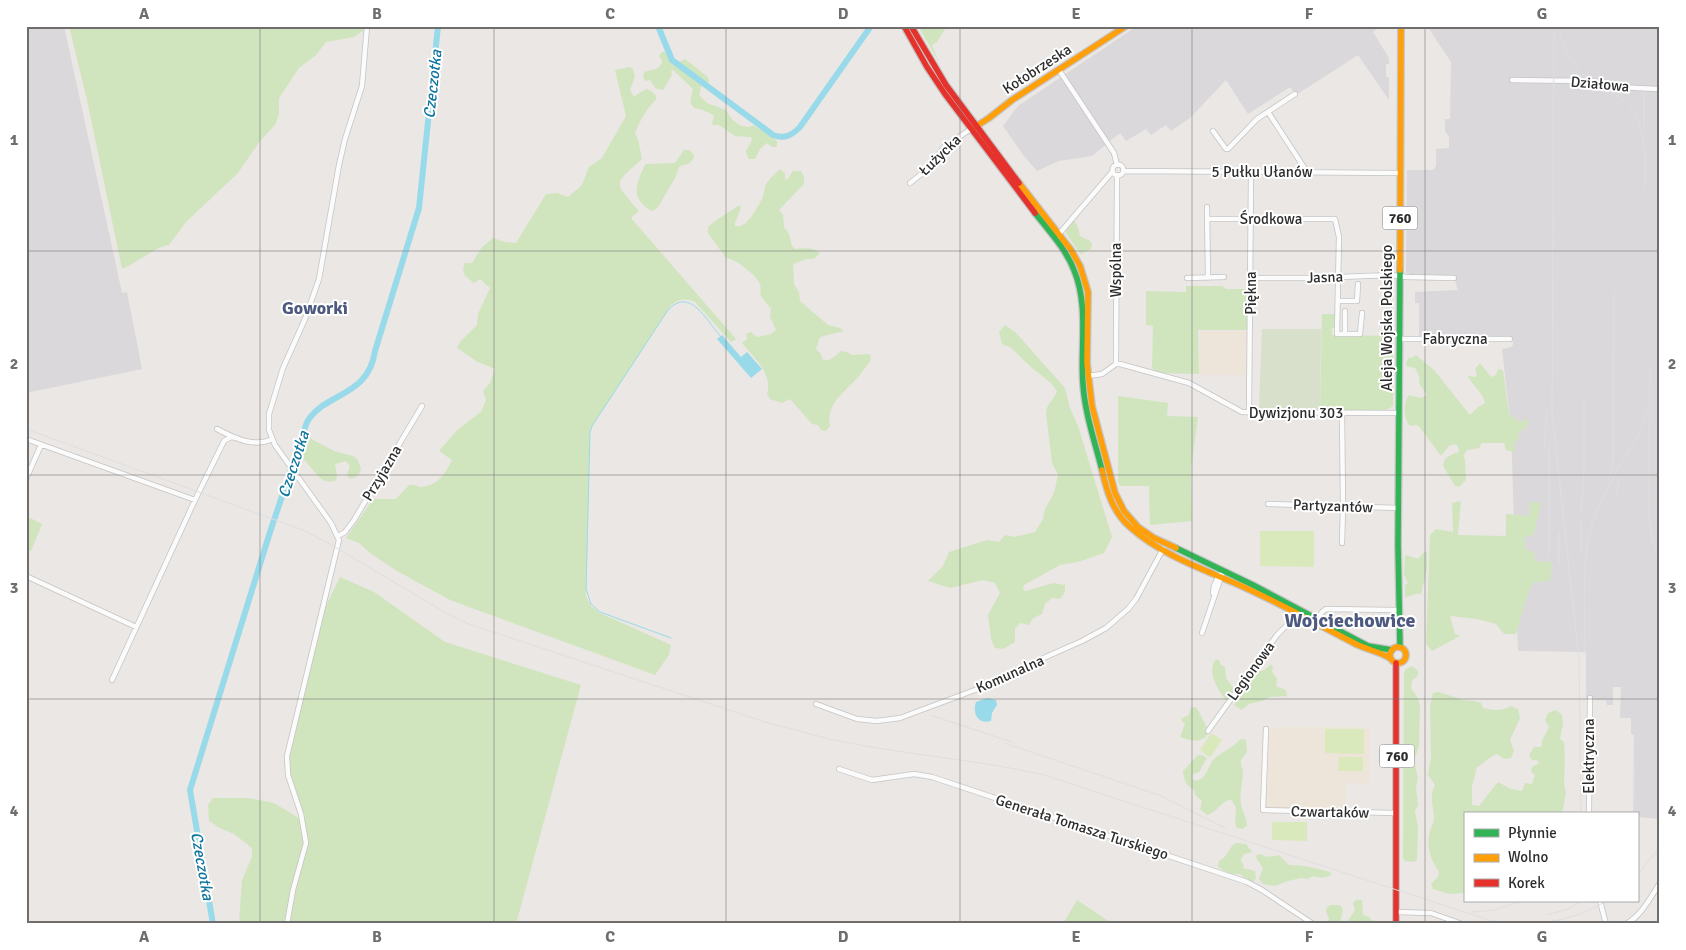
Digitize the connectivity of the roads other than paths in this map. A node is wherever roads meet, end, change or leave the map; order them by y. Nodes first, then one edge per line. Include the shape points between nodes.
1 (368, 26) edge
2 (904, 26) edge
3 (912, 26) edge
4 (1126, 26) edge
5 (1401, 26) edge
6 (1059, 70) junction
7 (1512, 80) dead end
8 (1658, 88) dead end
9 (1295, 94) dead end
10 (1268, 112) junction
11 (973, 127) junction
12 (1213, 131) dead end
13 (1117, 165) junction
14 (1112, 171) junction
15 (1124, 171) junction
16 (1251, 172) junction
17 (1306, 173) junction
18 (1400, 173) junction
19 (1117, 176) junction
20 (910, 183) dead end
21 (1207, 207) dead end
22 (1208, 219) junction
23 (1251, 219) junction
24 (1059, 234) junction
25 (1399, 276) junction
26 (1224, 277) dead end
27 (1339, 277) junction
28 (1187, 278) dead end
29 (1208, 278) junction
30 (1251, 278) junction
31 (1454, 278) dead end
32 (1358, 284) dead end
33 (1339, 301) junction
34 (1345, 312) dead end
35 (1362, 312) dead end
36 (1344, 334) junction
37 (1399, 339) junction
38 (1510, 339) dead end
39 (1116, 364) junction
40 (1088, 376) junction
41 (422, 406) dead end
42 (1250, 413) junction
43 (1342, 413) junction
44 (1399, 413) junction
45 (216, 429) dead end
46 (237, 438) junction
47 (26, 439) edge
48 (272, 439) junction
49 (41, 444) junction
50 (26, 479) edge
51 (195, 500) junction
52 (1268, 504) dead end
53 (1343, 506) junction
54 (1398, 508) junction
55 (338, 536) junction
56 (1342, 543) dead end
57 (1163, 549) junction
58 (1221, 575) junction
59 (26, 576) edge
60 (1398, 579) junction
61 (1396, 610) junction
62 (1297, 613) junction
63 (1317, 619) junction
64 (136, 628) junction
65 (1202, 633) dead end
66 (1395, 648) junction
67 (1390, 658) junction
68 (1398, 663) junction
69 (112, 680) dead end
70 (1590, 698) dead end
71 (816, 704) dead end
72 (1266, 729) dead end
73 (1208, 731) dead end
74 (839, 769) dead end
75 (1396, 812) junction
76 (1589, 812) edge
77 (1660, 883) edge
78 (1600, 902) edge
79 (1396, 912) junction
80 (287, 924) edge
81 (1314, 924) edge
82 (1396, 924) edge
83 (1462, 924) edge
84 (1606, 924) edge
85 (1626, 924) edge

1 - 48 street via 362,86 339,165 319,278 274,397 269,422
2 - 11 main road via 927,67
3 - 11 main road
4 - 6 main road, Kołobrzeska
5 - 18 main road, Aleja Wojska Polskiego / 760
6 - 11 main road, Kołobrzeska via 984,123
6 - 13 street via 1116,155
7 - 8 street, Działowa via 1594,81 1616,87
9 - 10 street
10 - 12 street via 1227,149
10 - 17 street
11 - 20 street, Łużycka via 944,147 930,168
11 - 24 main road
11 - 57 main road via 1075,269 1082,299 1084,393 1106,487 1127,524 1144,539
13 - 14 street
13 - 15 street
14 - 19 street
14 - 24 street
15 - 16 street, 5 Pułku Ułanów
15 - 19 street
16 - 17 street, 5 Pułku Ułanów
16 - 23 street, Piękna
17 - 18 street, 5 Pułku Ułanów
18 - 25 main road, Aleja Wojska Polskiego / 760
19 - 39 street, Wspólna
21 - 22 street
22 - 23 street, Środkowa
22 - 29 street
23 - 27 street, Środkowa via 1335,220 1339,238
23 - 30 street, Piękna
24 - 40 main road via 1075,255 1085,278
25 - 27 street, Jasna
25 - 31 street, Jasna
25 - 37 main road, Aleja Wojska Polskiego / 760
26 - 29 street
27 - 30 street, Jasna
27 - 33 street
28 - 29 street
30 - 42 street, Piękna
32 - 33 street via 1357,301
33 - 36 street via 1337,334
34 - 36 street
35 - 36 street via 1361,333
37 - 38 street, Fabryczna
37 - 44 main road, Aleja Wojska Polskiego / 760
39 - 40 street via 1102,374
39 - 42 street, Dywizjonu 303 via 1189,383 1242,412
40 - 58 main road via 1092,406 1112,483 1124,511 1150,536
41 - 55 street, Przyjazna via 354,520
42 - 43 street, Dywizjonu 303
43 - 44 street, Dywizjonu 303
43 - 53 street
44 - 54 main road, Aleja Wojska Polskiego / 760
45 - 46 street
46 - 48 street via 261,443
46 - 51 street via 224,441
47 - 49 street
48 - 55 street
49 - 50 street
49 - 51 street
51 - 64 street
52 - 53 street, Partyzantów
53 - 54 street, Partyzantów
53 - 56 street
54 - 60 main road, Aleja Wojska Polskiego / 760
55 - 80 street via 287,756 288,775 301,814 306,843
57 - 58 main road
57 - 71 street, Komunalna via 1136,599 1106,628 983,687 900,718 877,721 857,719
58 - 62 main road
58 - 63 main road
58 - 65 street
59 - 64 street
60 - 61 main road, Aleja Wojska Polskiego / 760
60 - 66 main road, Aleja Wojska Polskiego / 760
61 - 63 street via 1326,610
61 - 66 main road, Aleja Wojska Polskiego / 760
62 - 67 main road via 1367,650
62 - 73 street, Legionowa via 1277,635
63 - 66 main road via 1368,646 1385,650
64 - 69 street
66 - 67 main road, 760
66 - 68 main road, 760 via 1405,650 1407,654 1405,661
67 - 68 main road
68 - 75 main road, 760
70 - 76 street, Elektryczna
72 - 75 street, Czwartaków via 1263,810
74 - 81 street, Generała Tomasza Turskiego via 872,780 914,774 932,777 1247,882
75 - 79 main road, 760
77 - 85 street via 1642,911
78 - 84 street
79 - 82 main road, 760
79 - 83 street via 1431,913

